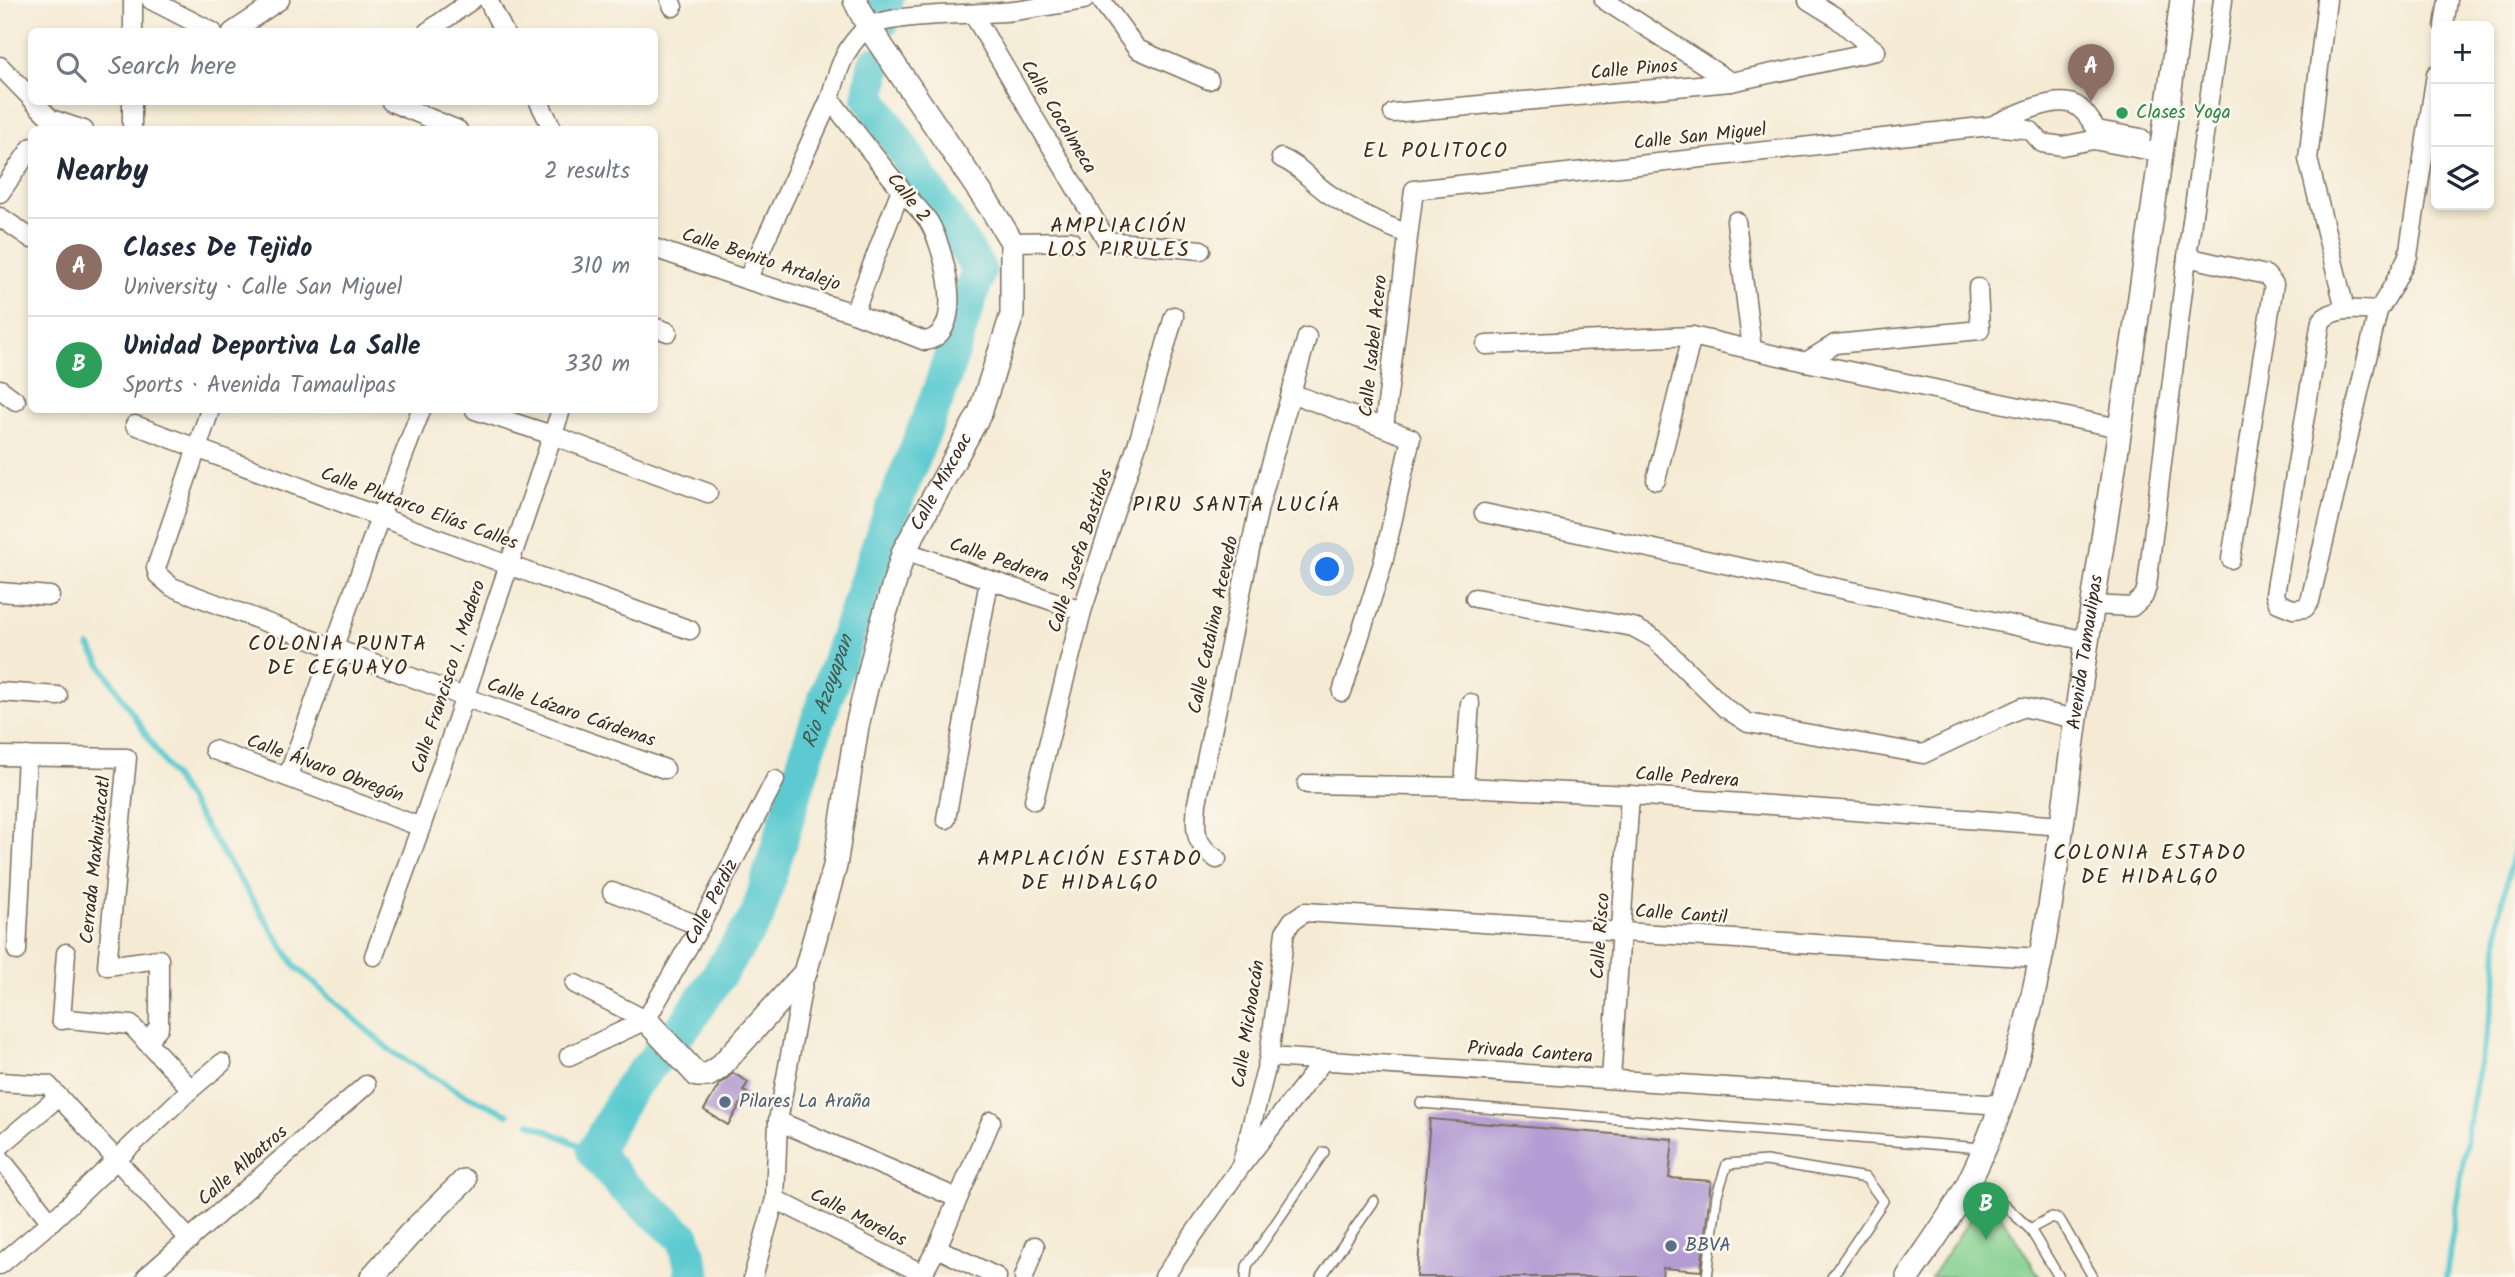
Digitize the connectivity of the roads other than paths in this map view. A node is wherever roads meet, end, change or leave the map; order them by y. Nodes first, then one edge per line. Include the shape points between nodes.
1 (133, 0) edge
2 (151, 0) edge
3 (280, 0) edge
4 (472, 0) edge
5 (488, 0) edge
6 (855, 0) edge
7 (1084, 0) edge
8 (1101, 0) edge
9 (1604, 0) edge
10 (1808, 0) edge
11 (2182, 0) edge
12 (2223, 0) edge
13 (2327, 0) edge
14 (2448, 0) edge
15 (973, 14) junction
16 (2445, 21) edge
17 (868, 26) junction
18 (133, 28) edge
19 (206, 28) edge
20 (238, 28) edge
21 (433, 28) edge
22 (502, 28) edge
23 (0, 66) edge
24 (1209, 80) dead end
25 (1731, 82) junction
26 (2434, 84) edge
27 (28, 95) edge
28 (830, 99) junction
29 (36, 105) edge
30 (132, 105) edge
31 (398, 105) edge
32 (540, 105) edge
33 (2039, 106) junction
34 (1393, 113) dead end
35 (47, 125) edge
36 (132, 126) edge
37 (448, 126) edge
38 (551, 126) edge
39 (1990, 126) junction
40 (2031, 131) junction
41 (2095, 135) junction
42 (2162, 147) junction
43 (28, 154) edge
44 (1281, 158) dead end
45 (901, 189) junction
46 (1414, 190) joint
47 (0, 193) edge
48 (0, 217) edge
49 (1736, 221) dead end
50 (1408, 234) junction
51 (28, 236) edge
52 (1072, 242) dead end
53 (1012, 243) junction
54 (658, 249) edge
55 (1200, 250) dead end
56 (2187, 257) junction
57 (747, 280) junction
58 (1978, 288) dead end
59 (2345, 309) junction
60 (2378, 311) junction
61 (854, 313) junction
62 (1174, 316) dead end
63 (1692, 336) junction
64 (1307, 337) dead end
65 (925, 341) joint
66 (1486, 345) dead end
67 (1752, 349) junction
68 (1806, 362) junction
69 (0, 389) edge
70 (1291, 393) junction
71 (16, 401) dead end
72 (209, 413) edge
73 (420, 413) edge
74 (484, 413) edge
75 (560, 413) edge
76 (135, 425) dead end
77 (1384, 427) junction
78 (2119, 428) junction
79 (552, 435) junction
80 (197, 449) junction
81 (1656, 480) dead end
82 (708, 493) dead end
83 (1484, 513) dead end
84 (380, 517) junction
85 (904, 551) junction
86 (2231, 559) dead end
87 (508, 565) junction
88 (989, 581) junction
89 (0, 593) edge
90 (50, 596) dead end
91 (1475, 598) dead end
92 (2092, 605) junction
93 (1082, 611) junction
94 (690, 629) dead end
95 (2087, 641) junction
96 (333, 649) junction
97 (0, 692) edge
98 (1342, 692) dead end
99 (58, 696) dead end
100 (464, 698) junction
101 (1470, 703) dead end
102 (2075, 719) junction
103 (214, 750) dead end
104 (0, 756) edge
105 (27, 756) junction
106 (665, 769) dead end
107 (288, 776) junction
108 (775, 780) dead end
109 (1307, 784) dead end
110 (1464, 787) junction
111 (1630, 795) junction
112 (1034, 800) dead end
113 (946, 819) dead end
114 (2063, 826) junction
115 (421, 827) junction
116 (1217, 859) dead end
117 (612, 892) dead end
118 (1320, 912) joint
119 (699, 926) junction
120 (1622, 932) junction
121 (17, 951) dead end
122 (65, 953) dead end
123 (374, 956) dead end
124 (2039, 958) junction
125 (805, 973) junction
126 (575, 984) dead end
127 (646, 1020) junction
128 (146, 1042) junction
129 (569, 1056) dead end
130 (1269, 1057) junction
131 (1322, 1060) junction
132 (222, 1063) dead end
133 (1611, 1079) junction
134 (0, 1082) edge
135 (366, 1085) dead end
136 (191, 1088) junction
137 (57, 1098) junction
138 (1421, 1103) dead end
139 (2002, 1105) junction
140 (778, 1121) junction
141 (991, 1121) dead end
142 (0, 1146) edge
143 (1983, 1149) junction
144 (1324, 1152) dead end
145 (0, 1158) edge
146 (117, 1160) junction
147 (1241, 1166) junction
148 (464, 1181) dead end
149 (1969, 1181) junction
150 (957, 1198) junction
151 (775, 1199) junction
152 (1374, 1201) dead end
153 (51, 1222) junction
154 (2030, 1229) junction
155 (190, 1240) junction
156 (1035, 1246) dead end
157 (937, 1248) junction
158 (0, 1265) edge
159 (922, 1275) edge
160 (146, 1277) edge
161 (372, 1277) edge
162 (753, 1277) edge
163 (998, 1277) edge
164 (1024, 1277) edge
165 (1164, 1277) edge
166 (1246, 1277) edge
167 (1321, 1277) edge
168 (1707, 1277) edge
169 (1832, 1277) edge
170 (1908, 1277) edge
171 (2059, 1277) edge
172 (2093, 1277) edge

1 - 18 street
2 - 19 street
3 - 20 street
4 - 21 street
5 - 22 street
6 - 17 street
7 - 15 street
8 - 24 street via 1137,49
9 - 25 street
10 - 25 street, Calle Pinos via 1876,51
11 - 42 street, Avenida Tamaulipas
12 - 56 street
13 - 59 street via 2308,159
14 - 16 street
15 - 17 street
15 - 55 street, Calle Cocolmeca via 1107,241
17 - 28 street via 839,66
17 - 53 street
23 - 27 street
25 - 34 street, Calle Pinos
26 - 60 street via 2408,256
28 - 45 street, Calle 2
28 - 57 street
29 - 35 street
30 - 36 street
31 - 37 street
32 - 38 street
33 - 39 street, Calle San Miguel
33 - 40 street
33 - 41 street, Calle San Miguel via 2069,103 2085,113
39 - 40 street, Calle San Miguel
39 - 46 street, Calle San Miguel
40 - 41 street, Calle San Miguel via 2042,143 2052,145 2081,144
41 - 42 street, Calle San Miguel
42 - 78 street, Avenida Tamaulipas
43 - 47 street
44 - 50 street via 1366,218
45 - 61 street, Calle Benito Artalejo
45 - 65 street, Calle 2 via 928,220 947,283 945,329 935,340
46 - 50 street, Calle Isabel Acero
48 - 51 street
49 - 67 street
50 - 77 street, Calle Isabel Acero
52 - 53 street
53 - 85 street, Calle Mixcoac via 1012,315 980,413
54 - 57 street, Calle Benito Artalejo
56 - 86 street via 2266,275 2274,284
56 - 92 street via 2147,586 2132,607
57 - 61 street, Calle Benito Artalejo
58 - 68 street via 1980,330 1835,344
59 - 60 street
59 - 60 street via 2321,321 2275,594 2278,603 2293,609 2305,608 2310,601
61 - 65 street, Calle Benito Artalejo
62 - 93 street, Calle Josefa Bastidos
63 - 66 street
63 - 67 street
63 - 81 street
64 - 70 street, Calle Catalina Acevedo
67 - 68 street
68 - 78 street
69 - 71 street
70 - 77 street
70 - 116 street, Calle Catalina Acevedo via 1259,507 1197,803 1197,837 1203,851
72 - 80 street
73 - 84 street
74 - 79 street
75 - 79 street, Calle Francisco I. Madero
76 - 80 street, Calle Plutarco Elías Calles
77 - 98 street, Calle Isabel Acero via 1411,438 1383,563
78 - 92 street, Avenida Tamaulipas
79 - 82 street
79 - 87 street, Calle Francisco I. Madero
80 - 84 street, Calle Plutarco Elías Calles
80 - 96 street, Calle Lázaro Cárdenas via 156,568 158,575 172,587
83 - 95 street
84 - 87 street, Calle Plutarco Elías Calles
84 - 96 street
85 - 88 street, Calle Pedrera
85 - 125 street, Calle Mixcoac via 875,649 857,726 835,866
87 - 94 street, Calle Plutarco Elías Calles
87 - 100 street, Calle Francisco I. Madero
88 - 93 street, Calle Pedrera
88 - 113 street
89 - 90 street
91 - 102 street via 1633,627 1655,639 1725,708 1748,723 1923,754 2022,708
92 - 95 street, Avenida Tamaulipas
93 - 112 street, Calle Josefa Bastidos
95 - 102 street, Avenida Tamaulipas
96 - 100 street, Calle Lázaro Cárdenas
96 - 107 street
97 - 99 street
100 - 106 street, Calle Lázaro Cárdenas
100 - 115 street, Calle Francisco I. Madero
101 - 110 street
102 - 114 street, Avenida Tamaulipas
103 - 107 street, Calle Álvaro Obregón
104 - 105 street
105 - 121 street
105 - 128 street, Cerrada Maxhuitacatl via 127,758 107,966 159,959 159,1027
107 - 115 street, Calle Álvaro Obregón
108 - 119 street, Calle Perdiz
109 - 110 street, Calle Pedrera
110 - 111 street, Calle Pedrera
111 - 114 street, Calle Pedrera
111 - 120 street, Calle Risco
114 - 124 street, Avenida Tamaulipas
115 - 123 street, Calle Francisco I. Madero
117 - 119 street
118 - 120 street, Calle Cantil
118 - 130 street, Calle Michoacán via 1305,912 1285,932
119 - 127 street, Calle Perdiz
120 - 124 street, Calle Cantil
120 - 133 street, Calle Risco
122 - 128 street via 61,1020 131,1025
124 - 139 street, Avenida Tamaulipas via 2023,1041
125 - 127 street via 708,1075 697,1075 689,1068
125 - 140 street
126 - 127 street
127 - 129 street
128 - 136 street
130 - 131 street, Privada Cantera
130 - 147 street, Calle Michoacán
131 - 133 street, Privada Cantera
131 - 147 street
132 - 136 street
133 - 139 street, Privada Cantera
134 - 137 street via 48,1085
135 - 155 street, Calle Albatros
136 - 146 street
137 - 142 street
137 - 146 street
138 - 143 lane
139 - 143 street, Avenida Tamaulipas
140 - 150 street
140 - 151 street
141 - 150 street
143 - 149 street, Avenida Tamaulipas
144 - 166 lane via 1247,1266
145 - 153 street
146 - 153 street
146 - 155 street
147 - 165 street
148 - 161 street
149 - 154 lane via 1999,1200
149 - 170 street, Avenida Tamaulipas
150 - 157 street
151 - 159 street, Calle Morelos
151 - 162 street
152 - 167 lane
153 - 158 street
154 - 171 lane
154 - 172 lane via 2052,1217 2060,1220
155 - 160 street, Calle Albatros
156 - 164 street
157 - 159 street
157 - 163 street
168 - 169 lane via 1717,1195 1727,1164 1766,1161 1866,1178 1883,1200

